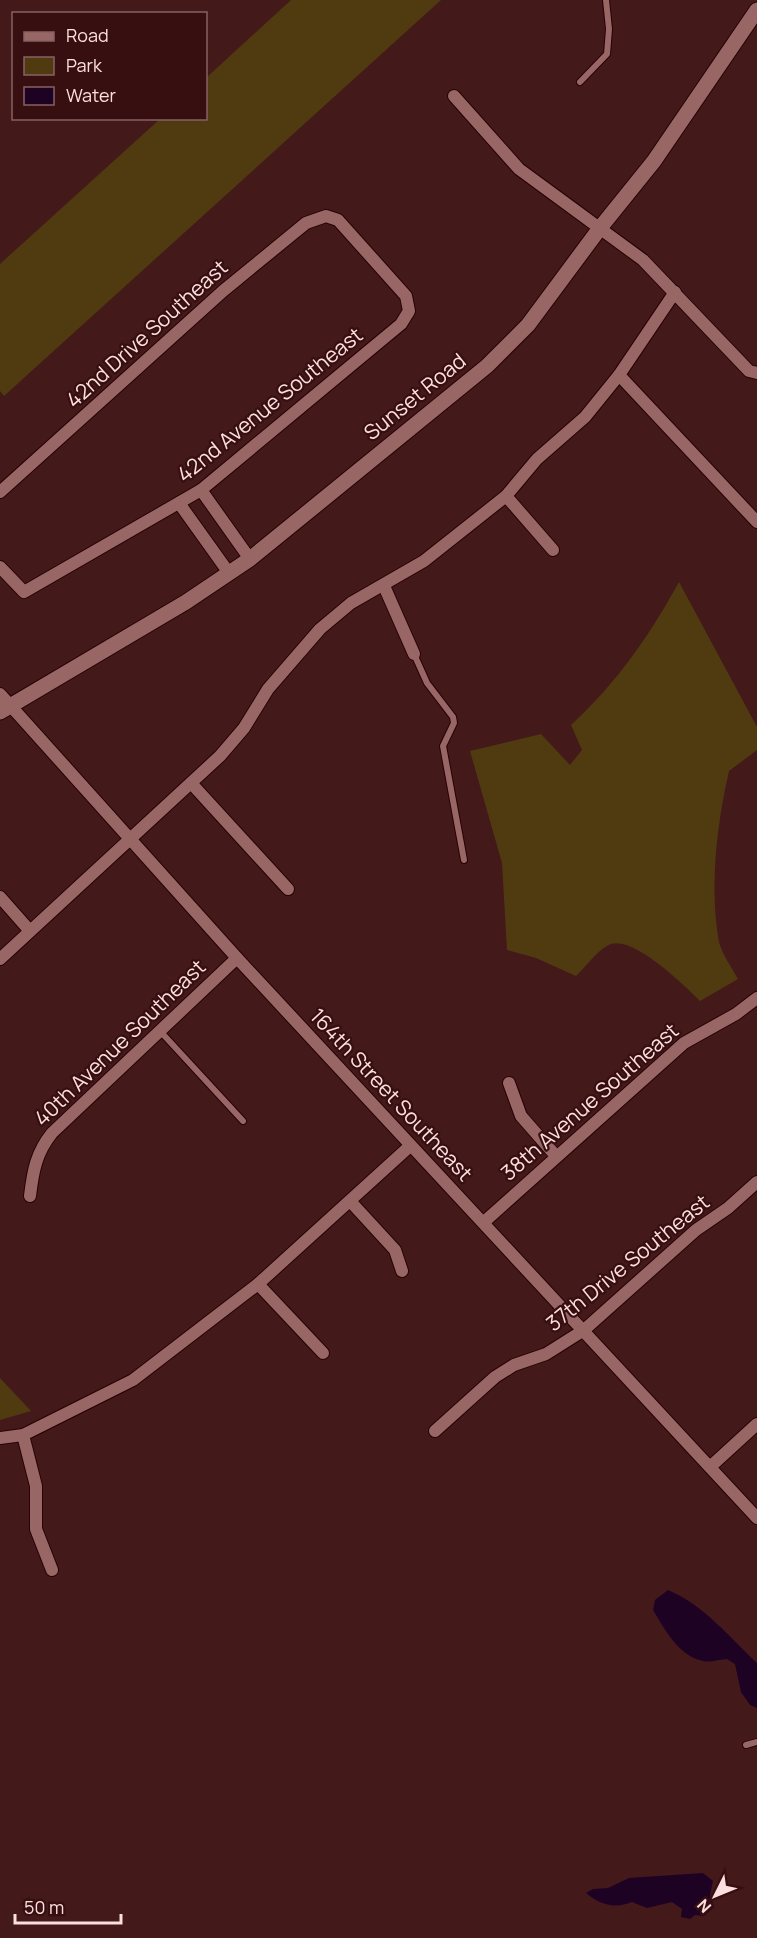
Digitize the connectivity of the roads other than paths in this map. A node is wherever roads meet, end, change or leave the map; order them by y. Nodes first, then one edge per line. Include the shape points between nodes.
1 (606, 0) edge
2 (757, 10) edge
3 (580, 82) dead end
4 (454, 96) dead end
5 (600, 228) junction
6 (675, 292) junction
7 (409, 311) joint
8 (757, 373) edge
9 (619, 375) junction
10 (201, 490) junction
11 (0, 492) edge
12 (506, 496) junction
13 (179, 503) junction
14 (757, 522) edge
15 (553, 550) dead end
16 (250, 559) junction
17 (0, 567) edge
18 (228, 573) junction
19 (384, 586) junction
20 (414, 654) joint
21 (3, 704) edge
22 (191, 783) junction
23 (129, 839) junction
24 (464, 860) dead end
25 (288, 889) dead end
26 (0, 897) edge
27 (30, 931) junction
28 (0, 958) edge
29 (237, 958) junction
30 (757, 998) edge
31 (160, 1030) junction
32 (509, 1083) dead end
33 (243, 1121) dead end
34 (410, 1146) junction
35 (556, 1156) junction
36 (757, 1182) edge
37 (30, 1196) dead end
38 (350, 1201) junction
39 (484, 1222) junction
40 (402, 1271) dead end
41 (258, 1284) junction
42 (584, 1330) junction
43 (323, 1353) dead end
44 (757, 1424) edge
45 (435, 1431) dead end
46 (23, 1435) junction
47 (0, 1438) edge
48 (710, 1467) junction
49 (757, 1518) edge
50 (52, 1570) dead end
51 (757, 1742) edge
52 (746, 1745) dead end

1 - 3 lane via 607,54
2 - 5 street, Sunset Road via 654,161
4 - 5 street via 519,169
5 - 6 street via 643,260
5 - 16 street, Sunset Road via 528,326 495,358
6 - 8 street via 749,370
6 - 9 street
7 - 10 street, 42nd Avenue Southeast via 401,324
7 - 11 street, 42nd Drive Southeast via 406,296 338,220 326,216 306,223 223,291
9 - 12 street via 585,417 537,459
9 - 14 street
10 - 13 street, 42nd Avenue Southeast
10 - 16 street
12 - 15 street
12 - 19 street via 424,561
13 - 17 street, 42nd Avenue Southeast via 24,592
13 - 18 street
16 - 18 street, Sunset Road
18 - 21 street, Sunset Road via 186,602
19 - 20 street
19 - 22 street via 351,603 320,629 268,689 238,735
20 - 24 lane via 427,683 453,717 443,746
21 - 23 street, 164th Street Southeast
22 - 23 street
22 - 25 street
23 - 27 street
23 - 29 street, 164th Street Southeast
26 - 27 street
27 - 28 street
29 - 31 street, 40th Avenue Southeast
29 - 34 street, 164th Street Southeast
30 - 35 street, 38th Avenue Southeast via 684,1043
31 - 33 lane
31 - 37 street, 40th Avenue Southeast via 40,1147
32 - 35 street via 521,1116
34 - 38 street
34 - 39 street, 164th Street Southeast
35 - 39 street, 38th Avenue Southeast
36 - 42 street, 37th Drive Southeast via 696,1230
38 - 40 street via 395,1251
38 - 41 street
39 - 42 street, 164th Street Southeast
41 - 43 street
41 - 46 street via 133,1380
42 - 45 street, 37th Drive Southeast via 546,1354 514,1365 495,1377
42 - 48 street, 164th Street Southeast
44 - 48 street
46 - 47 street
46 - 50 street via 36,1486 36,1529
48 - 49 street, 164th Street Southeast
51 - 52 lane

